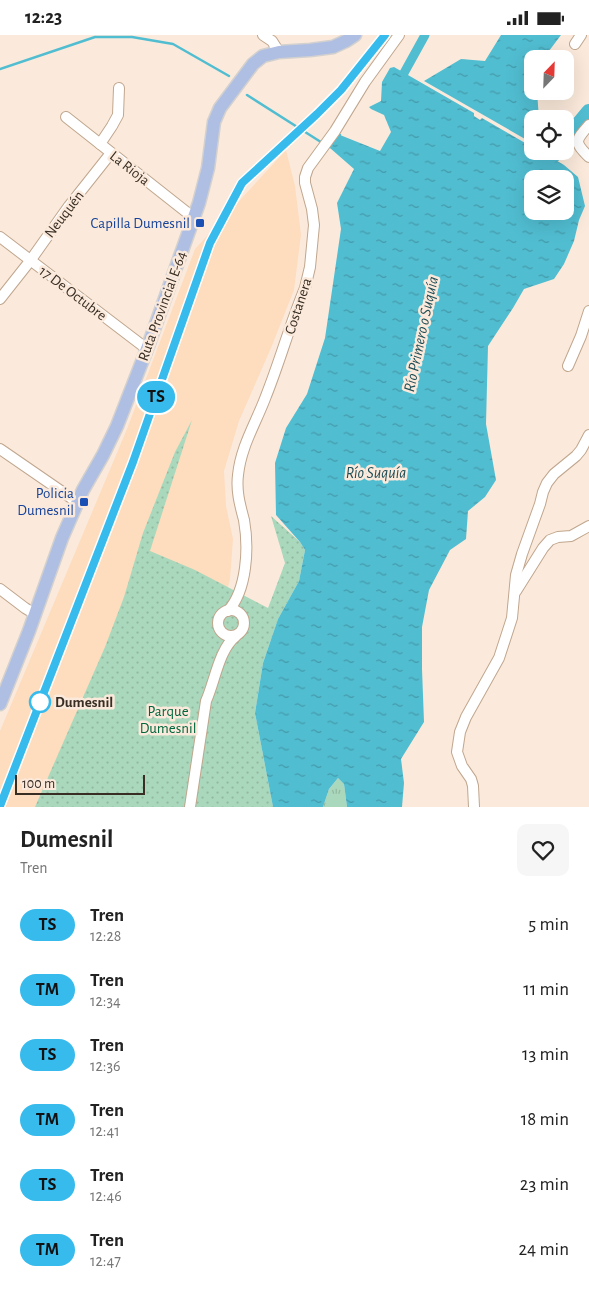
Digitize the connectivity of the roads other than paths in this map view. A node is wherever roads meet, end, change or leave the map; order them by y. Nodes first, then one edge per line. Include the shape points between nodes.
1 (263, 35) edge
2 (355, 35) edge
3 (399, 35) edge
4 (279, 52) junction
5 (118, 88) dead end
6 (66, 117) dead end
7 (589, 125) edge
8 (100, 143) junction
9 (111, 153) junction
10 (589, 157) edge
11 (194, 218) junction
12 (0, 237) edge
13 (30, 261) junction
14 (0, 299) edge
15 (589, 311) edge
16 (147, 349) junction
17 (568, 366) dead end
18 (589, 435) edge
19 (0, 449) edge
20 (77, 502) junction
21 (589, 526) edge
22 (0, 589) edge
23 (515, 593) junction
24 (238, 595) junction
25 (228, 611) junction
26 (35, 614) junction
27 (240, 614) junction
28 (222, 632) junction
29 (236, 636) junction
30 (223, 650) junction
31 (0, 704) edge
32 (190, 807) edge
33 (474, 807) edge

1 - 4 street
2 - 4 main road, Ruta Provincial E-64 via 333,47
3 - 24 street, Costanera via 310,163 305,177 314,217 309,276 265,399 245,444 238,475 246,538 245,572
4 - 11 main road, Ruta Provincial E-64 via 263,55 252,64 220,109 214,122 208,167
5 - 8 street via 118,115
6 - 8 street, La Rioja
7 - 10 street via 578,143
8 - 9 street, La Rioja
9 - 11 street, La Rioja
9 - 13 street, Neuquén
11 - 16 main road, Ruta Provincial E-64
12 - 13 street, 17 De Octubre
13 - 14 street, Neuquén
13 - 16 street, 17 De Octubre
15 - 17 street
16 - 20 main road, Ruta Provincial E-64 via 117,426
18 - 23 street via 576,456 547,483 522,554
19 - 20 street
20 - 26 main road, Ruta Provincial E-64
21 - 23 street via 571,536 550,540
22 - 26 street
23 - 33 street via 512,618 499,659 460,732 457,752 474,786
24 - 25 street, Costanera
24 - 27 street, Costanera
25 - 27 street
25 - 28 street, Costanera via 220,618
26 - 31 main road, Ruta Provincial E-64
27 - 29 street, Costanera via 244,625
28 - 29 street
28 - 30 street, Costanera
29 - 30 street, Costanera
30 - 32 street, Costanera via 206,701

